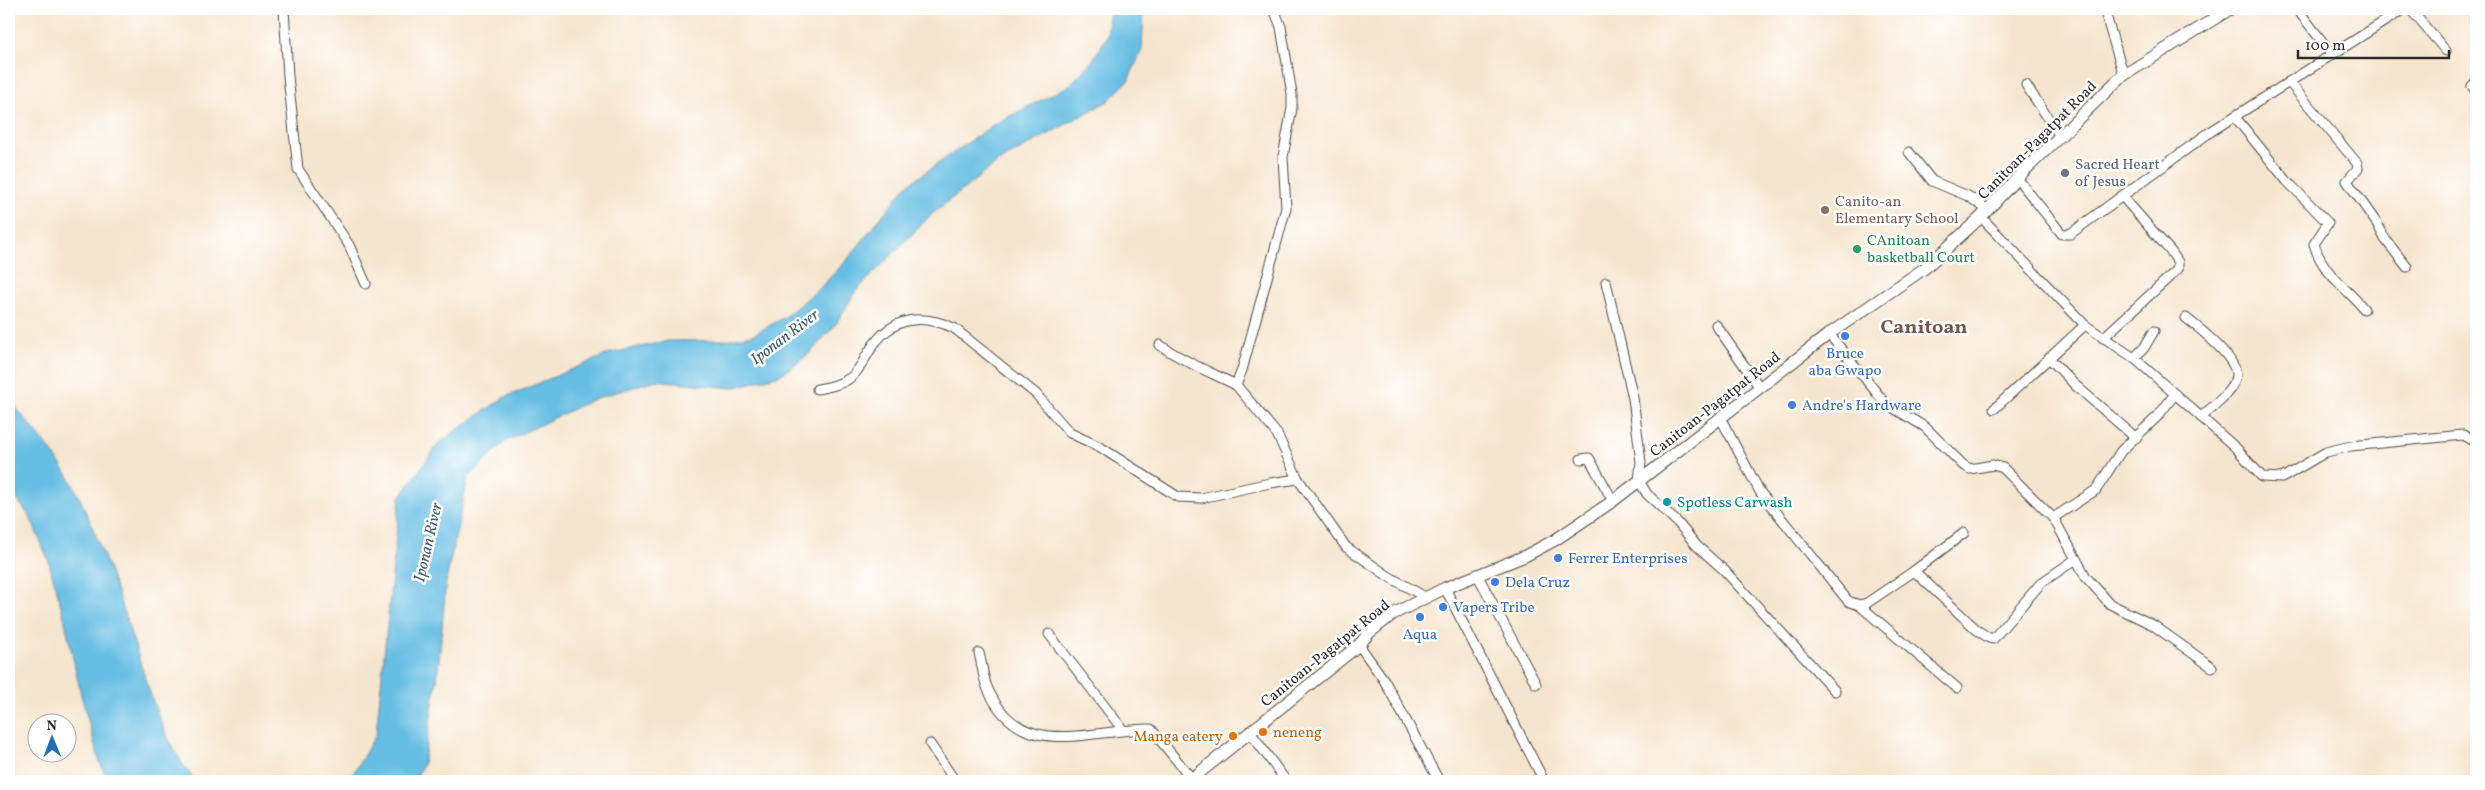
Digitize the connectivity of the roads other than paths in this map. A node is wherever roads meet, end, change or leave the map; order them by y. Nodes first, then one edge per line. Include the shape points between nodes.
1 (284, 9) edge
2 (1274, 9) edge
3 (2104, 9) edge
4 (2230, 9) edge
5 (2297, 9) edge
6 (2404, 9) edge
7 (2410, 9) edge
8 (2446, 51) dead end
9 (2332, 54) junction
10 (2124, 76) junction
11 (2290, 82) junction
12 (2476, 82) edge
13 (2026, 85) dead end
14 (2476, 91) edge
15 (2235, 116) junction
16 (2060, 136) junction
17 (1909, 152) dead end
18 (2017, 178) junction
19 (2122, 196) junction
20 (1984, 214) junction
21 (2407, 267) dead end
22 (1606, 282) dead end
23 (366, 284) dead end
24 (2364, 309) dead end
25 (2186, 318) dead end
26 (1716, 325) dead end
27 (2085, 325) junction
28 (2154, 331) dead end
29 (1830, 334) junction
30 (2103, 338) junction
31 (1160, 345) dead end
32 (2049, 358) junction
33 (2134, 358) junction
34 (1236, 385) junction
35 (1760, 388) junction
36 (816, 389) dead end
37 (2175, 394) junction
38 (1994, 409) dead end
39 (2201, 417) junction
40 (1721, 419) junction
41 (2136, 438) junction
42 (2476, 443) edge
43 (1582, 460) dead end
44 (1298, 479) junction
45 (1639, 481) junction
46 (1613, 501) junction
47 (2053, 518) junction
48 (1964, 533) dead end
49 (2076, 559) junction
50 (1914, 571) junction
51 (1478, 576) junction
52 (1445, 588) junction
53 (1425, 597) junction
54 (1859, 605) junction
55 (1049, 634) dead end
56 (1359, 645) junction
57 (979, 653) dead end
58 (2212, 667) dead end
59 (1536, 684) dead end
60 (1957, 688) dead end
61 (1834, 691) dead end
62 (1123, 730) junction
63 (1250, 732) junction
64 (930, 744) dead end
65 (1190, 780) edge
66 (955, 781) edge
67 (1286, 781) edge
68 (1440, 781) edge
69 (1544, 781) edge

1 - 23 street via 298,169 349,245
2 - 34 street via 1282,27 1292,94 1283,157 1286,208
3 - 10 street
4 - 10 street, Canitoan-Pagatpat Road
5 - 9 street
6 - 9 street
7 - 8 street
9 - 11 street
10 - 16 street, Canitoan-Pagatpat Road
11 - 15 street
11 - 21 street via 2357,163 2358,168 2346,181
12 - 14 street via 2472,86
13 - 16 street
15 - 19 street
15 - 24 street via 2286,181 2328,223 2314,244 2317,255 2323,267
16 - 18 street, Canitoan-Pagatpat Road
17 - 20 street via 1932,181 1968,196
18 - 19 street via 2062,234 2070,234
18 - 20 street, Canitoan-Pagatpat Road
19 - 30 street via 2172,253 2178,269
20 - 27 street
20 - 29 street, Canitoan-Pagatpat Road via 1925,268
22 - 45 street via 1633,398
25 - 39 street via 2219,347 2236,370 2236,377 2228,389
26 - 35 street
27 - 30 street
27 - 32 street
28 - 33 street
29 - 35 street, Canitoan-Pagatpat Road
29 - 47 street via 1885,404 1925,427 1966,468 1997,465 2003,468
30 - 33 street
31 - 34 street via 1187,363
32 - 38 street
32 - 41 street
33 - 37 street
34 - 44 street via 1282,441
35 - 40 street, Canitoan-Pagatpat Road
36 - 44 street via 843,383 852,377 873,345 894,326 914,318 939,321 954,328 1036,394 1070,433 1100,447 1178,497 1201,498
37 - 39 street
37 - 41 street
39 - 42 street via 2267,479 2282,478 2326,452 2351,446 2464,435
40 - 45 street, Canitoan-Pagatpat Road
40 - 54 street via 1760,492 1840,593
41 - 47 street via 2121,451 2096,490
43 - 46 street via 1589,458
44 - 53 street via 1346,547 1376,569
45 - 46 street, Canitoan-Pagatpat Road
45 - 61 street via 1647,494 1724,570
46 - 51 street, Canitoan-Pagatpat Road via 1556,540
47 - 49 street
48 - 50 street
49 - 50 street via 2041,582 1993,639 1977,630
49 - 58 street via 2110,604 2153,625
50 - 54 street via 1877,597
51 - 52 street, Canitoan-Pagatpat Road
51 - 59 street
52 - 53 street, Canitoan-Pagatpat Road
52 - 69 street
53 - 56 street, Canitoan-Pagatpat Road via 1394,614
54 - 60 street
55 - 62 street
56 - 63 street, Canitoan-Pagatpat Road
56 - 68 street via 1384,680
57 - 62 street via 994,700 1009,720 1024,730 1048,737
62 - 65 street via 1150,729
63 - 65 street, Canitoan-Pagatpat Road
63 - 67 street
64 - 66 street

